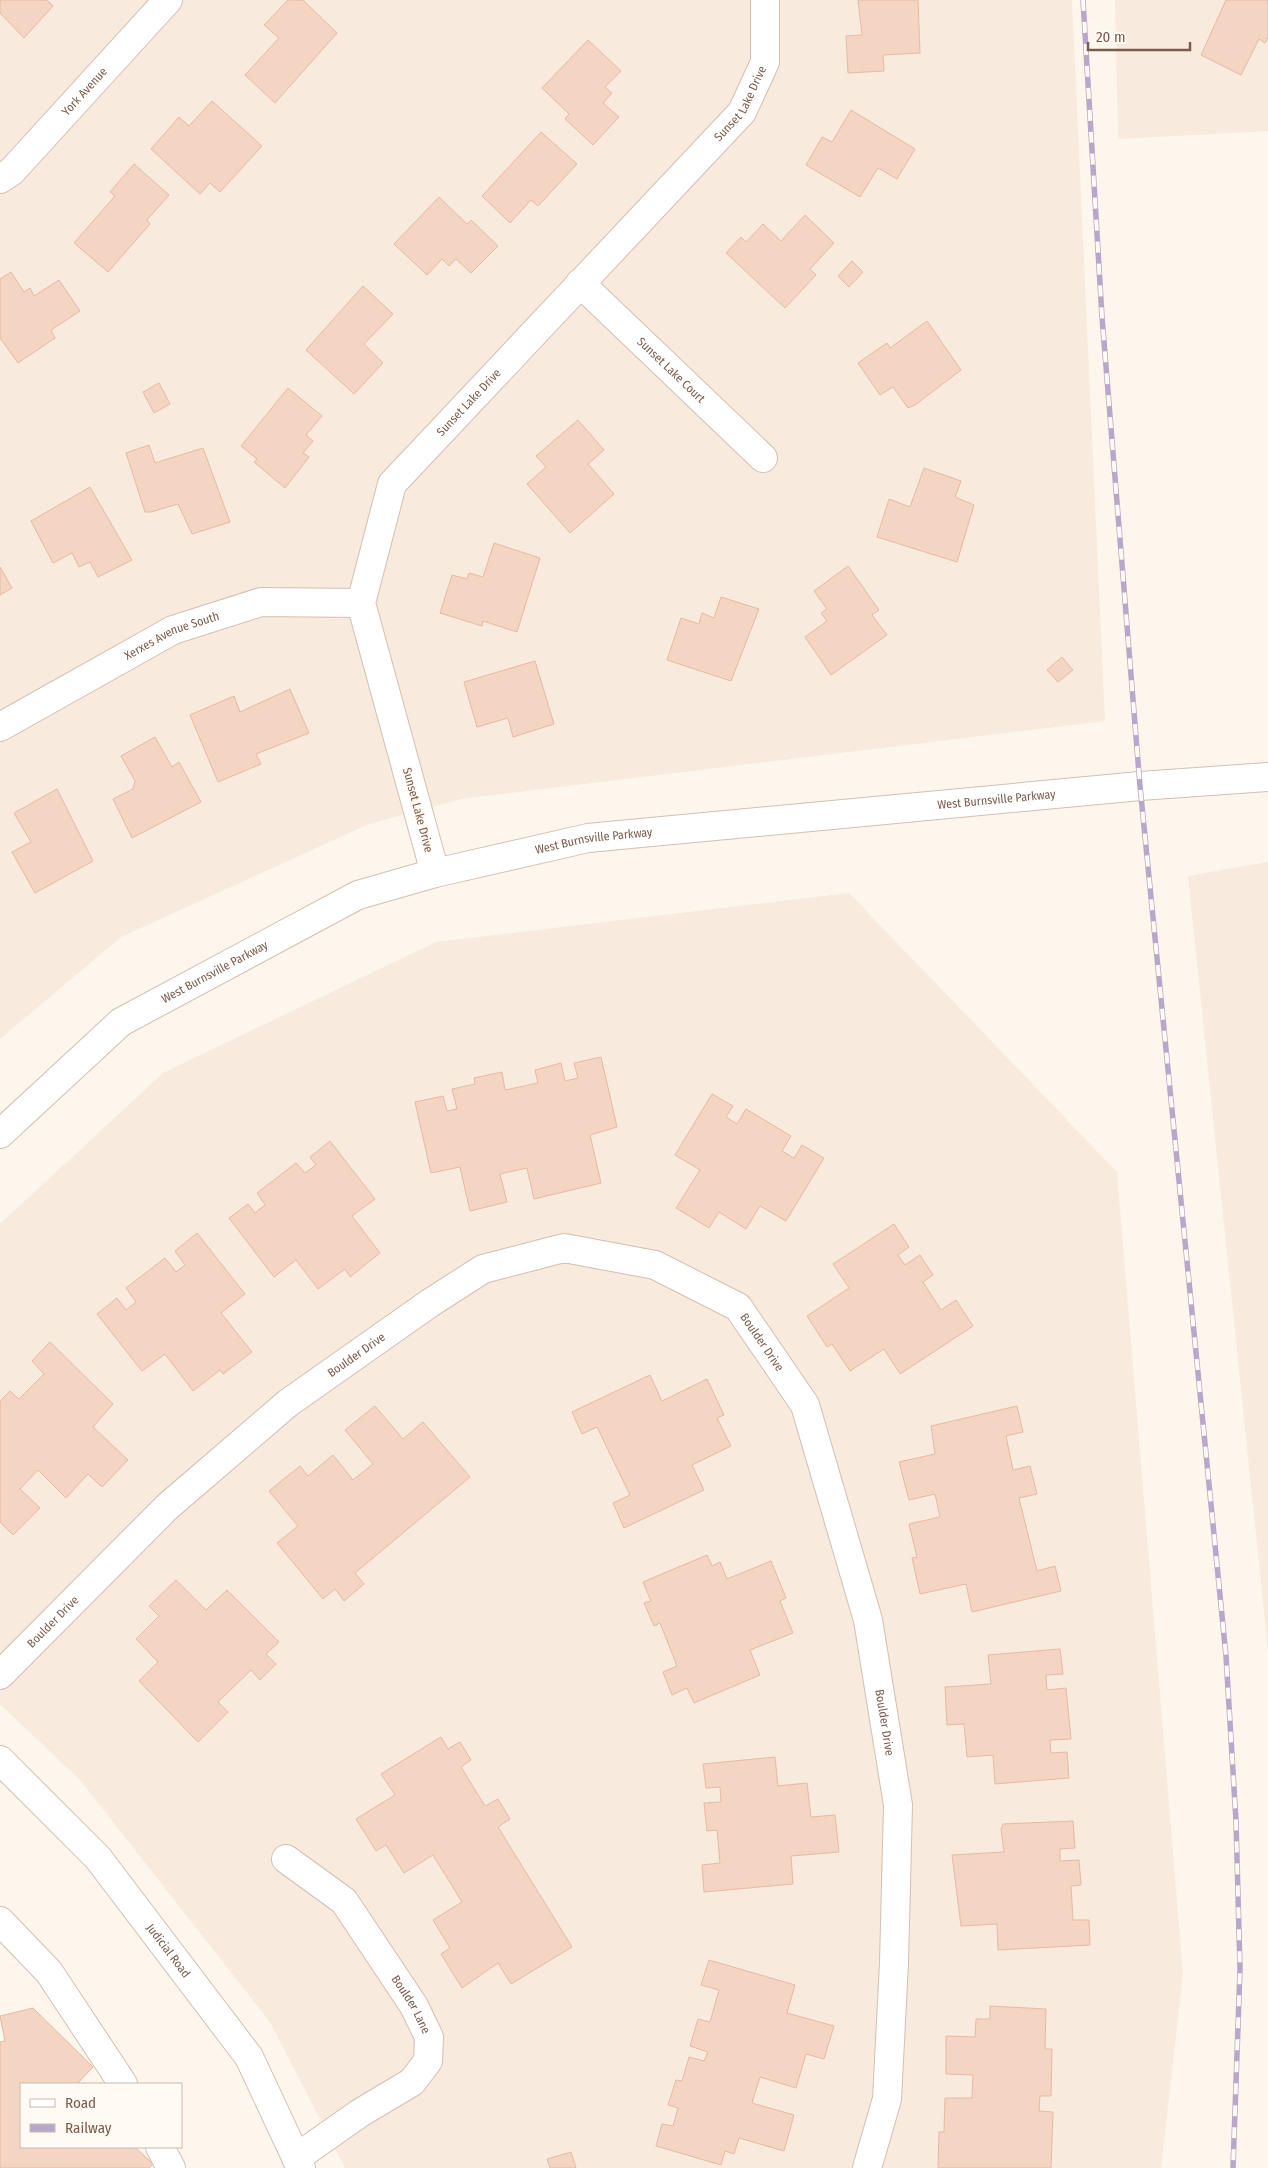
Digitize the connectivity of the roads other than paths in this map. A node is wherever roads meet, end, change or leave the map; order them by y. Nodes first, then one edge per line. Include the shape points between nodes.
1 (168, 0) edge
2 (765, 0) edge
3 (0, 179) edge
4 (580, 284) junction
5 (763, 458) dead end
6 (361, 603) junction
7 (0, 727) edge
8 (1268, 777) edge
9 (435, 874) junction
10 (0, 1134) edge
11 (0, 1675) edge
12 (0, 1760) edge
13 (286, 1859) dead end
14 (0, 1921) edge
15 (122, 2083) edge
16 (161, 2148) edge
17 (299, 2163) edge
18 (171, 2168) edge
19 (867, 2168) edge

1 - 3 street, York Avenue via 12,171
2 - 4 street, Sunset Lake Drive via 765,62 742,112
4 - 5 street, Sunset Lake Court
4 - 6 street, Sunset Lake Drive via 392,484
6 - 7 street, Xerxes Avenue South via 260,602 173,630
6 - 9 street, Sunset Lake Drive
8 - 9 street, West Burnsville Parkway via 588,838
9 - 10 street, West Burnsville Parkway via 358,895 121,1022
11 - 19 street, Boulder Drive via 167,1506 288,1403 483,1269 564,1248 655,1265 738,1307 805,1405 868,1620 898,1805 887,2099
12 - 17 street, Judicial Road via 98,1858 249,2057
13 - 17 street, Boulder Lane via 344,1901 414,2006 429,2037 428,2061 412,2082 360,2113
14 - 15 street via 49,1972
16 - 18 street

